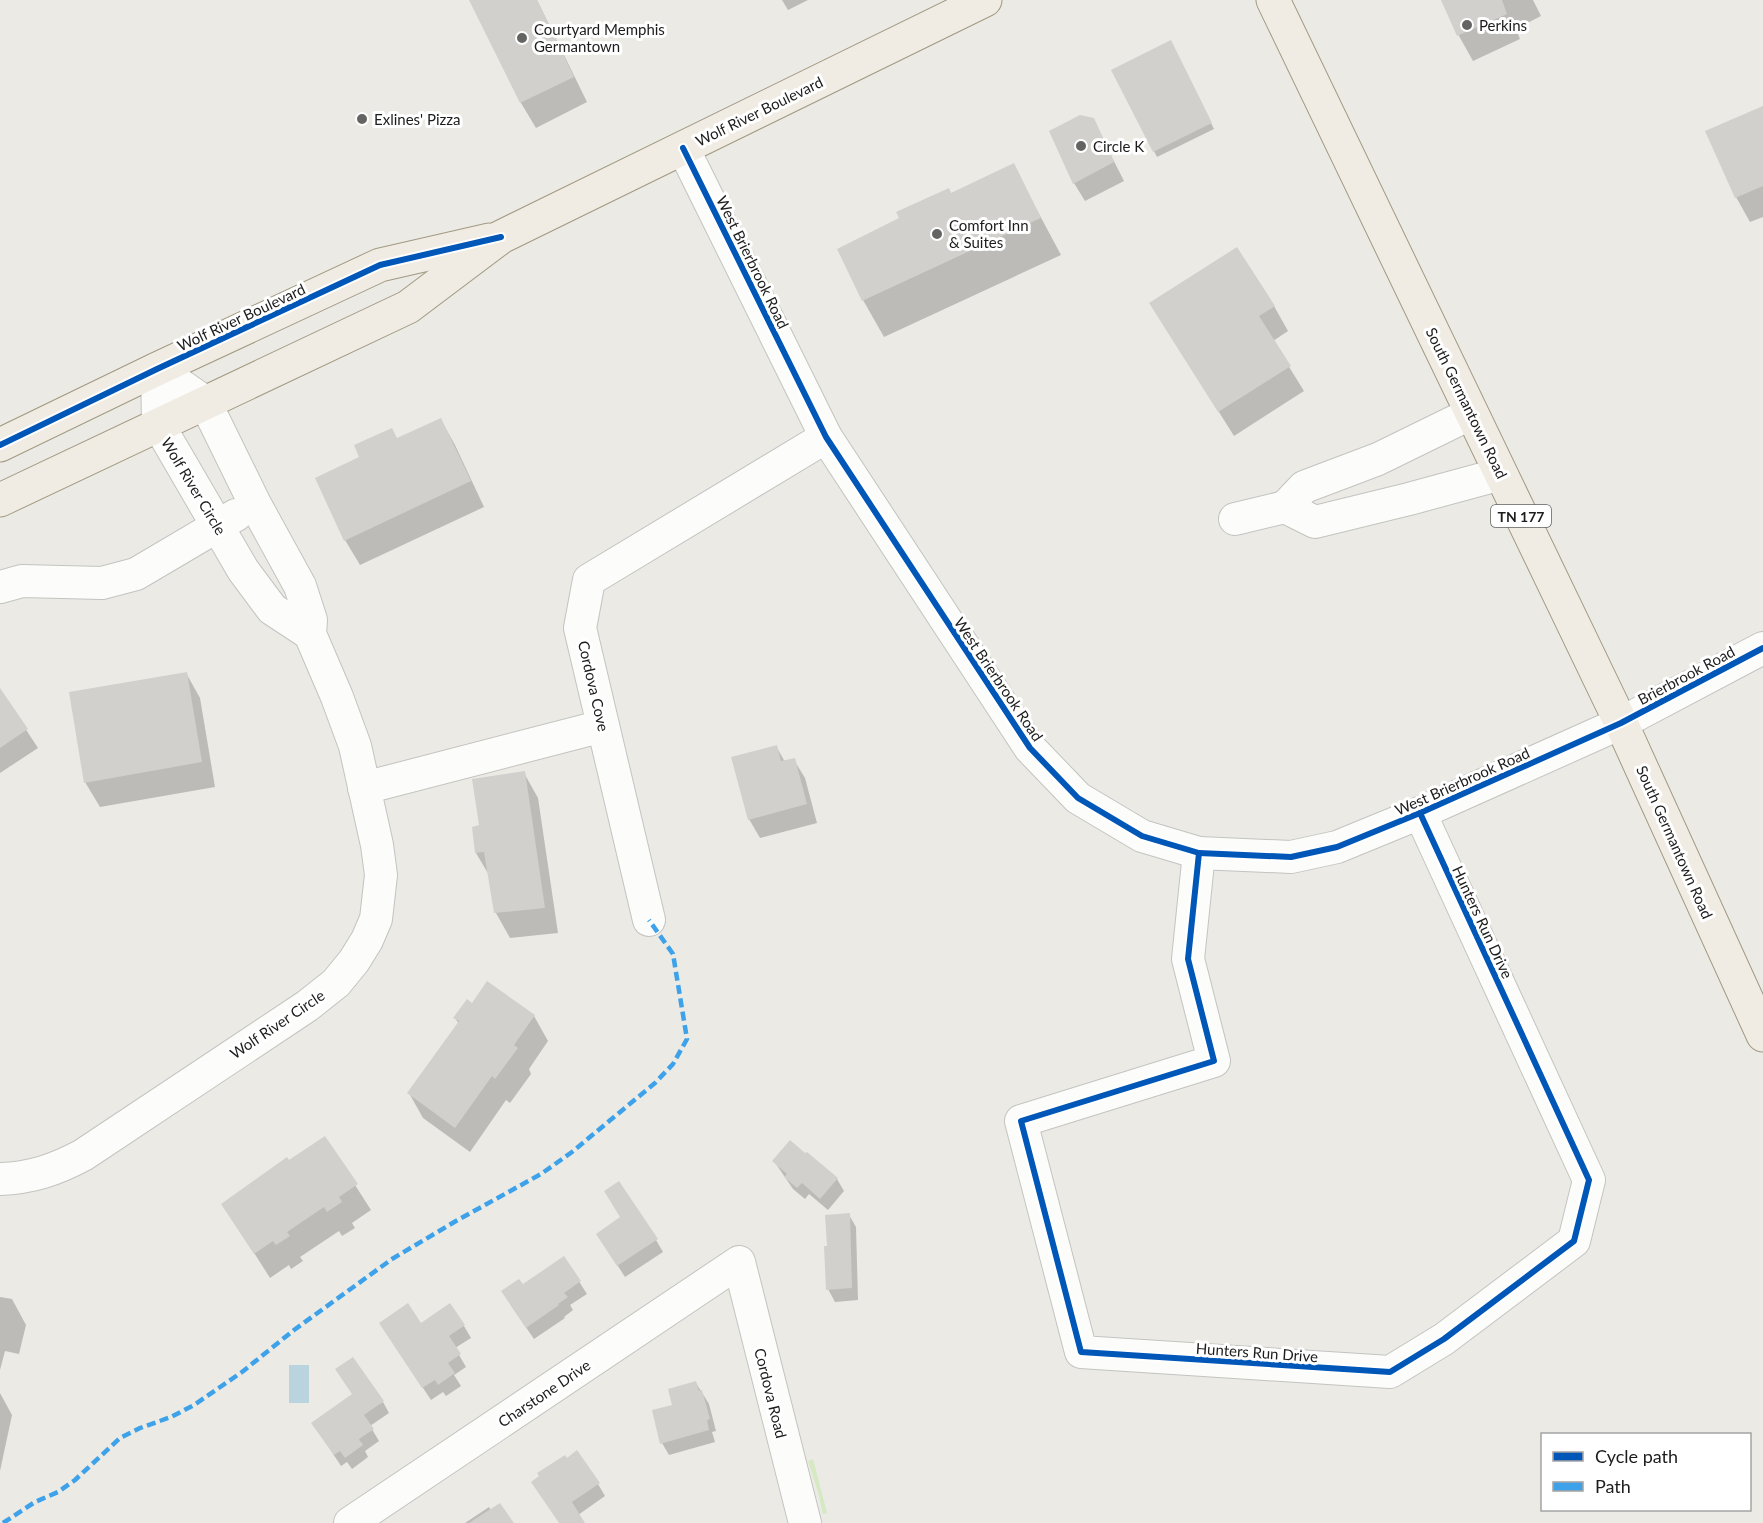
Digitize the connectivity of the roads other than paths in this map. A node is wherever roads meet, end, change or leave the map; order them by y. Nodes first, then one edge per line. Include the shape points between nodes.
1 (985, 0) edge
2 (1273, 0) edge
3 (684, 148) junction
4 (501, 237) junction
5 (157, 369) junction
6 (205, 402) junction
7 (1472, 413) junction
8 (158, 424) junction
9 (826, 437) junction
10 (0, 445) edge
11 (1501, 474) junction
12 (0, 500) edge
13 (255, 504) junction
14 (1286, 507) junction
15 (1235, 519) dead end
16 (218, 526) junction
17 (0, 586) edge
18 (310, 634) junction
19 (1763, 648) edge
20 (1621, 723) junction
21 (603, 726) junction
22 (364, 788) junction
23 (1420, 813) junction
24 (1199, 853) junction
25 (649, 920) dead end
26 (1763, 1035) edge
27 (10, 1179) edge
28 (738, 1262) joint
29 (350, 1523) edge
30 (804, 1523) edge

1 - 3 main road, Wolf River Boulevard
2 - 7 main road, South Germantown Road / TN 177
3 - 4 main road, Wolf River Boulevard
3 - 9 street, West Brierbrook Road
4 - 5 main road, Wolf River Boulevard via 380,265
4 - 6 main road, Wolf River Boulevard via 408,307
5 - 6 street, Wolf River Circle
5 - 8 street, Wolf River Circle
5 - 10 main road, Wolf River Boulevard
6 - 8 main road, Wolf River Boulevard
6 - 13 street, Wolf River Circle
7 - 11 main road, South Germantown Road / TN 177
7 - 14 street via 1378,459 1304,487
8 - 12 main road, Wolf River Boulevard
8 - 16 street, Wolf River Circle
9 - 21 street, Cordova Cove via 589,580 580,628
9 - 24 street, West Brierbrook Road via 1029,748 1078,798 1142,836
11 - 14 street via 1315,522
11 - 20 main road, South Germantown Road / TN 177
13 - 16 street
13 - 18 street, Wolf River Circle via 300,586 311,620
14 - 15 street
16 - 17 street via 136,574 102,583 22,581
16 - 18 street, Wolf River Circle via 243,570 272,609
18 - 22 street, Wolf River Circle via 355,746
19 - 20 street, Brierbrook Road
20 - 23 street, West Brierbrook Road
20 - 26 main road, South Germantown Road / TN 177
21 - 22 street
21 - 25 street, Cordova Cove
22 - 27 street, Wolf River Circle via 381,875 376,919 354,961 336,983 83,1155 59,1168
23 - 24 street, West Brierbrook Road via 1337,847 1291,856
23 - 24 street, Hunters Run Drive via 1589,1180 1574,1241 1444,1339 1390,1372 1081,1352 1021,1121 1214,1061 1188,959
28 - 29 street, Charstone Drive
28 - 30 street, Cordova Road

